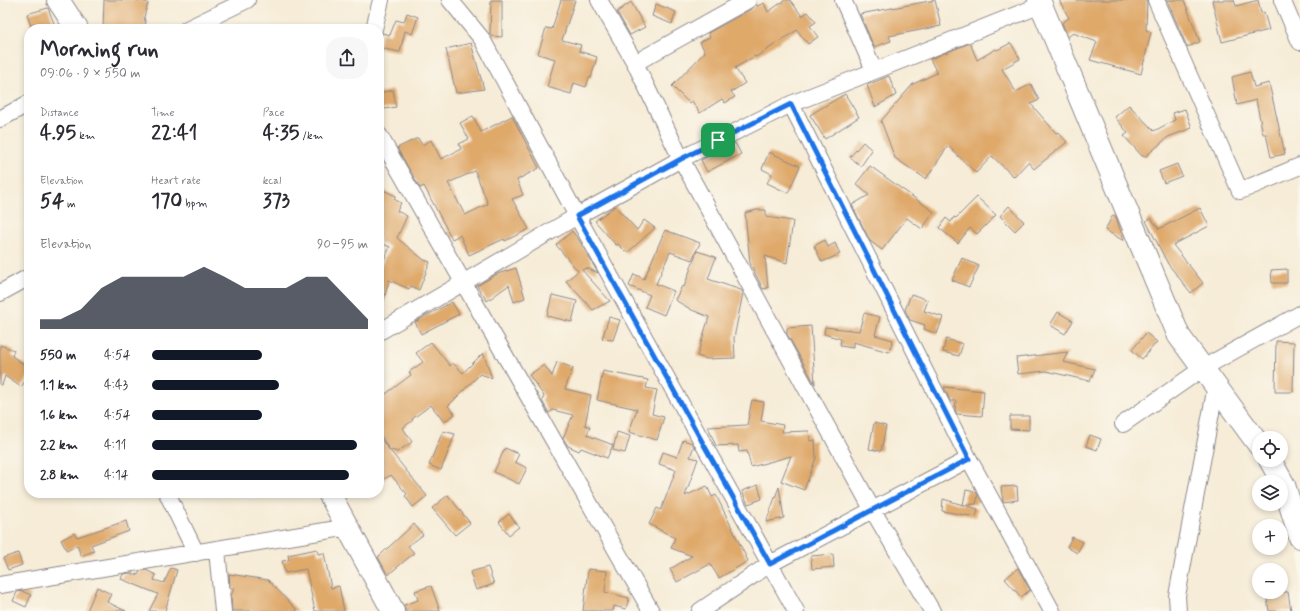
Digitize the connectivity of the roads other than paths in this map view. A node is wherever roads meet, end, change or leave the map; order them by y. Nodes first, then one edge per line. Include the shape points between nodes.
1 (58, 0) edge
2 (247, 0) edge
3 (381, 0) edge
4 (450, 0) edge
5 (599, 0) edge
6 (748, 0) edge
7 (843, 0) edge
8 (1156, 0) edge
9 (1282, 0) edge
10 (1040, 2) edge
11 (74, 24) edge
12 (197, 24) edge
13 (375, 24) edge
14 (1300, 42) edge
15 (635, 63) junction
16 (874, 70) junction
17 (791, 104) junction
18 (24, 106) edge
19 (0, 119) edge
20 (384, 144) edge
21 (681, 159) junction
22 (1300, 166) edge
23 (577, 216) junction
24 (24, 280) edge
25 (464, 282) junction
26 (0, 293) edge
27 (1300, 314) edge
28 (384, 329) edge
29 (1203, 368) junction
30 (1216, 386) junction
31 (1123, 424) dead end
32 (1252, 435) edge
33 (969, 459) junction
34 (1274, 467) edge
35 (169, 498) edge
36 (333, 498) edge
37 (872, 509) junction
38 (349, 527) junction
39 (1300, 538) edge
40 (217, 550) junction
41 (196, 553) junction
42 (770, 564) junction
43 (0, 584) edge
44 (223, 611) edge
45 (393, 611) edge
46 (651, 611) edge
47 (700, 611) edge
48 (796, 611) edge
49 (932, 611) edge
50 (1052, 611) edge
51 (1178, 611) edge

1 - 11 street
2 - 12 street
3 - 13 street
4 - 23 street via 482,39
5 - 15 street
6 - 15 street
7 - 16 street
8 - 22 street via 1240,191
9 - 14 street
10 - 16 street
10 - 29 street via 1180,336
15 - 21 street
16 - 17 street
17 - 21 street
17 - 33 street
18 - 19 street
20 - 25 street
21 - 23 street
21 - 37 street
23 - 25 street
23 - 42 street
24 - 26 street
25 - 28 street
25 - 46 street
27 - 29 street
29 - 30 street
29 - 31 street
30 - 32 street
30 - 51 street via 1176,596
33 - 37 street
33 - 50 street
34 - 39 street via 1284,485
35 - 41 street
36 - 38 street
37 - 42 street
37 - 49 street
38 - 40 street
38 - 45 street
40 - 41 street
40 - 44 street
41 - 43 street
42 - 47 street
42 - 48 street

